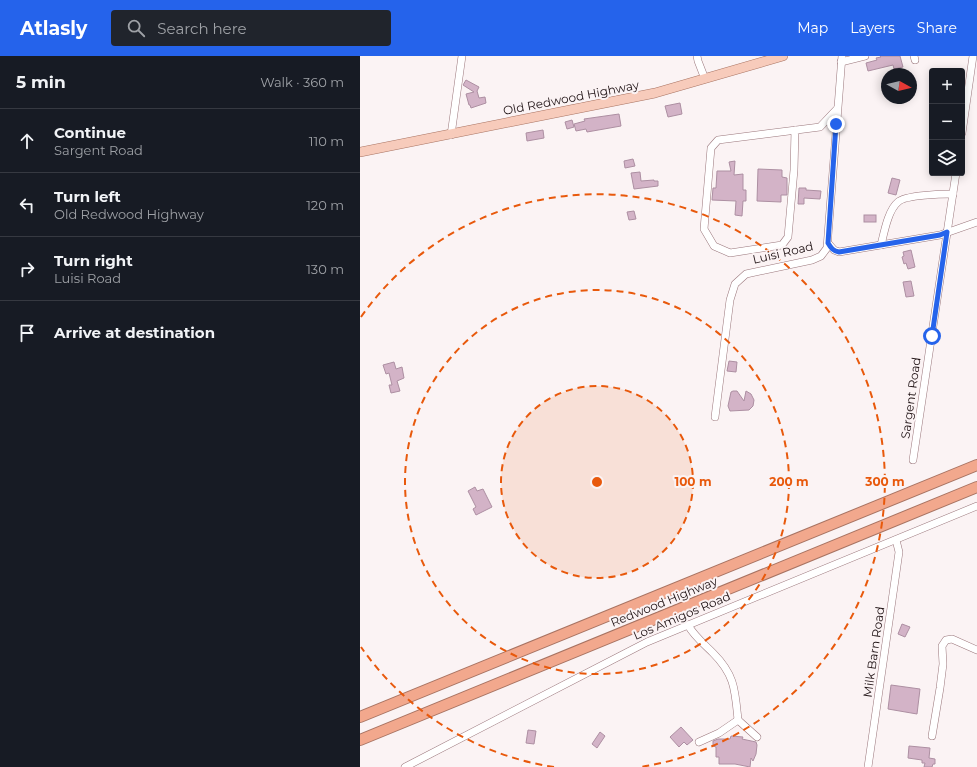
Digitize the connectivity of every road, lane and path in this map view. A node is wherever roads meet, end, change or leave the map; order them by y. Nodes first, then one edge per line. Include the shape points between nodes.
1 (462, 56) edge
2 (697, 56) edge
3 (783, 56) edge
4 (865, 56) edge
5 (973, 56) edge
6 (841, 59) edge
7 (706, 79) junction
8 (837, 109) junction
9 (965, 112) edge
10 (795, 130) junction
11 (451, 135) junction
12 (360, 152) edge
13 (956, 176) edge
14 (953, 194) junction
15 (977, 222) edge
16 (947, 232) junction
17 (828, 243) junction
18 (881, 245) junction
19 (715, 417) dead end
20 (913, 460) dead end
21 (977, 465) edge
22 (977, 487) edge
23 (977, 506) edge
24 (896, 540) junction
25 (688, 625) junction
26 (977, 650) edge
27 (360, 717) edge
28 (738, 720) junction
29 (932, 736) dead end
30 (758, 737) dead end
31 (360, 740) edge
32 (699, 742) dead end
33 (405, 767) edge
34 (868, 767) edge

1 - 11 street
2 - 7 street
3 - 7 main road, Old Redwood Highway
4 - 6 street
5 - 9 street
6 - 8 street, Luisi Road
7 - 11 main road, Old Redwood Highway via 655,93
8 - 10 street via 820,127
8 - 17 street, Luisi Road
10 - 10 street via 718,140 711,148 704,229 714,246 730,253 782,245 788,237
11 - 12 main road, Old Redwood Highway
13 - 14 street, Sargent Road
14 - 16 street, Sargent Road
14 - 18 street via 935,194 897,202 887,222
15 - 16 street
16 - 18 street
16 - 20 street, Sargent Road
17 - 18 street via 839,252
17 - 19 street, Luisi Road via 821,256 812,260 746,274 735,284 730,300
21 - 27 highway, Redwood Highway
22 - 31 highway, Redwood Highway
23 - 24 street, Los Amigos Road
24 - 25 street, Los Amigos Road
24 - 34 street, Milk Barn Road via 899,552
25 - 28 street via 727,670 734,685
25 - 33 street, Los Amigos Road via 647,642
26 - 29 street via 952,639 946,640 942,646 943,664
28 - 30 street
28 - 32 street via 719,734

